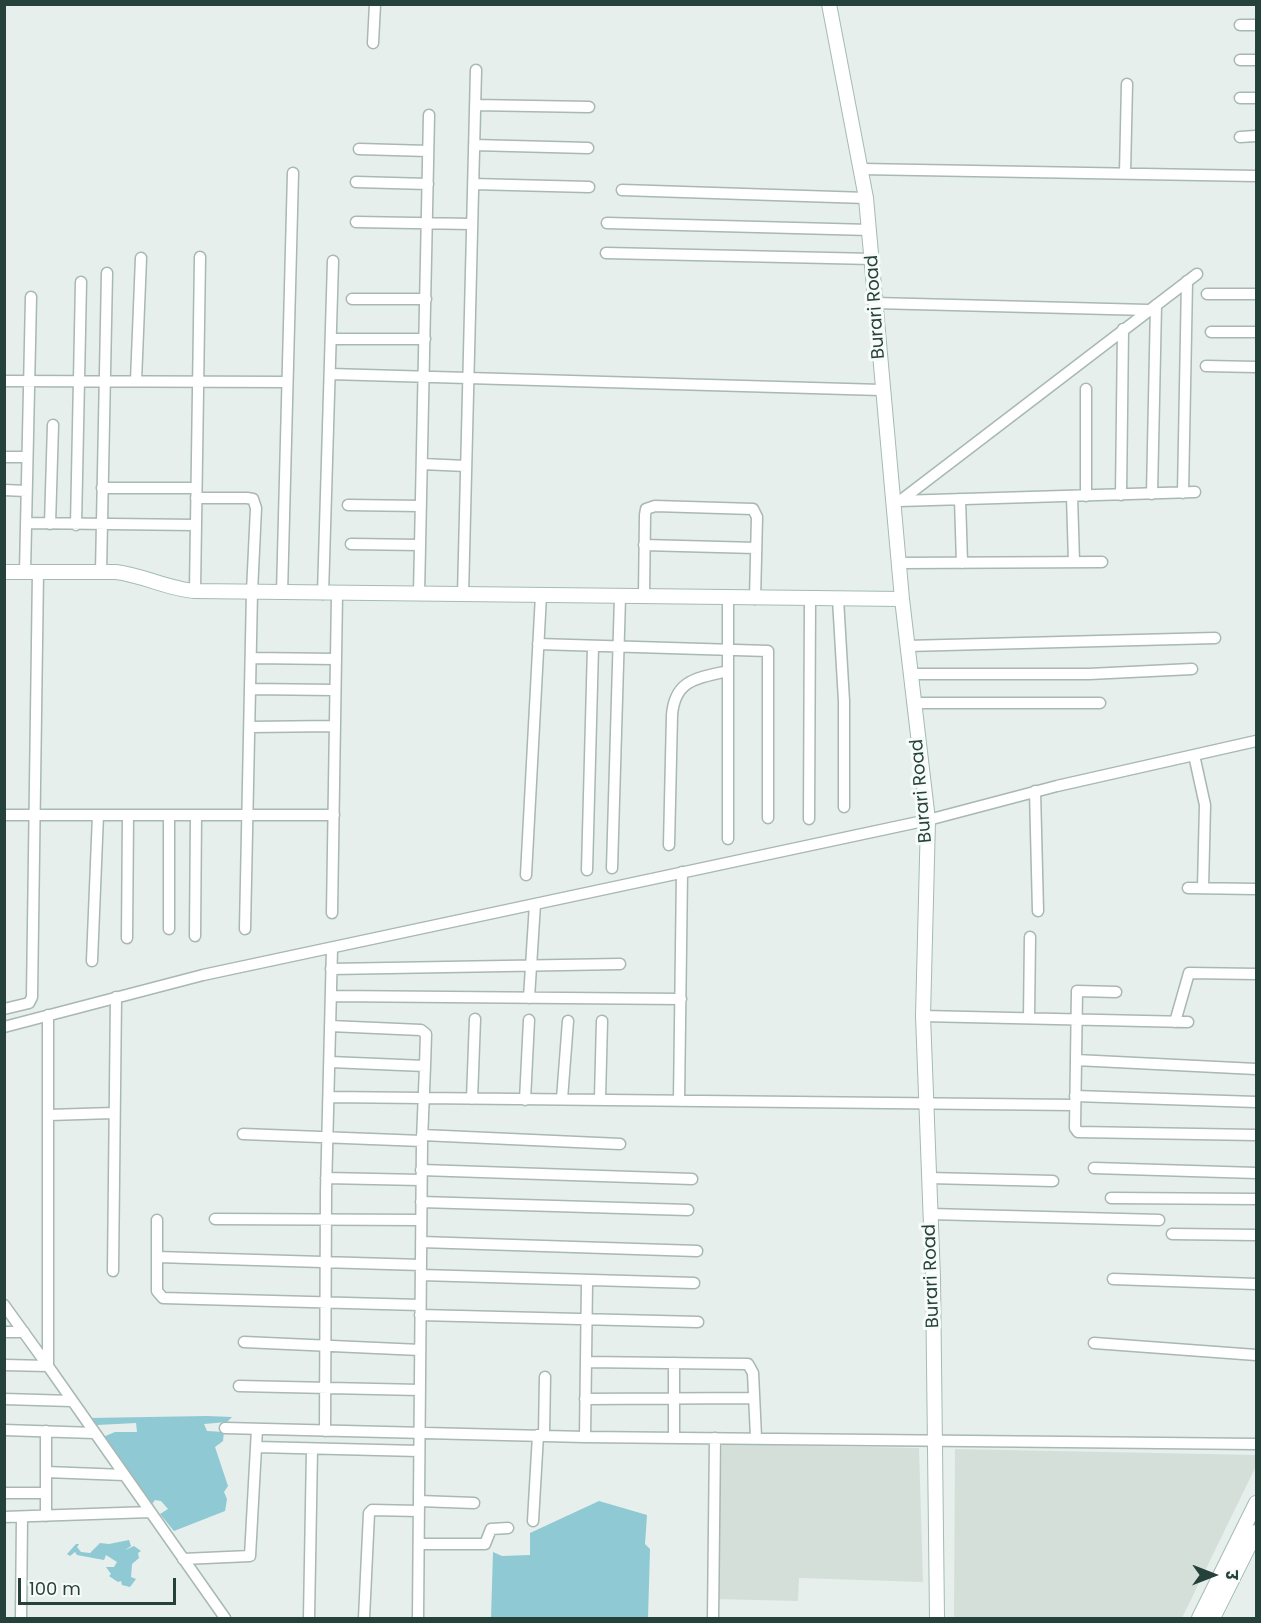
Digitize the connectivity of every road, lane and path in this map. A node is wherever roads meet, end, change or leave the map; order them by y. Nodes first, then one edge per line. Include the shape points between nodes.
1 (375, 4) edge
2 (820, 4) edge
3 (829, 5) edge
4 (1240, 25) dead end
5 (1257, 25) edge
6 (373, 43) dead end
7 (1240, 60) dead end
8 (1257, 60) edge
9 (476, 70) dead end
10 (1127, 84) dead end
11 (1240, 98) dead end
12 (1257, 98) edge
13 (475, 105) junction
14 (589, 106) dead end
15 (429, 116) dead end
16 (1240, 136) dead end
17 (1257, 136) edge
18 (474, 145) junction
19 (588, 148) dead end
20 (359, 149) dead end
21 (428, 152) junction
22 (861, 169) junction
23 (292, 173) dead end
24 (1125, 173) junction
25 (1257, 176) edge
26 (356, 182) dead end
27 (428, 184) junction
28 (473, 184) junction
29 (588, 187) dead end
30 (622, 190) dead end
31 (866, 198) junction
32 (356, 222) dead end
33 (427, 223) junction
34 (607, 223) dead end
35 (472, 224) junction
36 (870, 230) junction
37 (606, 253) dead end
38 (200, 257) dead end
39 (141, 258) dead end
40 (873, 259) junction
41 (333, 261) dead end
42 (107, 273) dead end
43 (1197, 274) dead end
44 (1187, 281) junction
45 (81, 282) dead end
46 (1207, 294) dead end
47 (1257, 294) edge
48 (31, 297) dead end
49 (352, 299) dead end
50 (426, 299) junction
51 (875, 303) junction
52 (1152, 307) junction
53 (1123, 329) junction
54 (1211, 332) dead end
55 (1257, 332) edge
56 (331, 339) junction
57 (425, 339) junction
58 (1206, 366) dead end
59 (1257, 367) edge
60 (330, 374) junction
61 (424, 376) junction
62 (469, 379) junction
63 (4, 381) edge
64 (80, 381) junction
65 (105, 381) junction
66 (136, 381) junction
67 (29, 382) junction
68 (198, 382) junction
69 (287, 382) junction
70 (1086, 389) dead end
71 (881, 390) junction
72 (52, 425) dead end
73 (4, 457) edge
74 (27, 457) junction
75 (422, 464) junction
76 (466, 466) junction
77 (102, 488) junction
78 (4, 490) edge
79 (26, 491) junction
80 (1195, 492) dead end
81 (196, 493) junction
82 (1183, 493) junction
83 (1152, 494) junction
84 (1121, 495) junction
85 (1072, 496) junction
86 (1086, 496) junction
87 (960, 499) junction
88 (896, 501) junction
89 (348, 505) dead end
90 (421, 506) junction
91 (26, 523) junction
92 (50, 524) junction
93 (76, 525) junction
94 (196, 525) junction
95 (102, 526) junction
96 (351, 544) dead end
97 (420, 545) junction
98 (644, 545) junction
99 (756, 548) junction
100 (1074, 562) junction
101 (1102, 562) dead end
102 (898, 563) junction
103 (962, 563) junction
104 (4, 572) edge
105 (31, 572) junction
106 (100, 572) junction
107 (195, 591) junction
108 (252, 592) junction
109 (282, 593) junction
110 (330, 594) junction
111 (419, 594) junction
112 (463, 595) junction
113 (541, 596) junction
114 (620, 597) junction
115 (644, 597) junction
116 (728, 598) junction
117 (755, 599) junction
118 (810, 599) junction
119 (838, 599) junction
120 (902, 599) junction
121 (1215, 638) dead end
122 (538, 644) junction
123 (907, 646) junction
124 (593, 647) junction
125 (618, 648) junction
126 (728, 650) junction
127 (251, 658) junction
128 (336, 659) junction
129 (1192, 669) dead end
130 (728, 671) junction
131 (910, 674) junction
132 (250, 689) junction
133 (335, 690) junction
134 (914, 703) junction
135 (1100, 703) dead end
136 (335, 726) junction
137 (250, 727) junction
138 (1257, 741) edge
139 (1194, 755) junction
140 (1035, 791) junction
141 (844, 807) dead end
142 (927, 812) junction
143 (4, 815) edge
144 (35, 815) junction
145 (98, 815) junction
146 (128, 815) junction
147 (169, 815) junction
148 (196, 815) junction
149 (248, 815) junction
150 (334, 815) junction
151 (768, 818) dead end
152 (809, 819) dead end
153 (728, 839) dead end
154 (669, 845) dead end
155 (612, 868) dead end
156 (587, 870) dead end
157 (682, 872) junction
158 (526, 875) dead end
159 (1188, 888) dead end
160 (1203, 888) junction
161 (1257, 890) edge
162 (535, 904) junction
163 (1038, 911) dead end
164 (332, 913) dead end
165 (169, 929) dead end
166 (245, 929) dead end
167 (195, 936) dead end
168 (1030, 937) dead end
169 (127, 939) dead end
170 (332, 948) junction
171 (92, 961) dead end
172 (531, 964) junction
173 (620, 964) dead end
174 (331, 969) junction
175 (1257, 974) edge
176 (1116, 992) dead end
177 (331, 996) junction
178 (116, 997) junction
179 (529, 998) junction
180 (681, 999) junction
181 (4, 1009) edge
182 (48, 1015) junction
183 (923, 1016) junction
184 (1029, 1018) junction
185 (475, 1019) dead end
186 (529, 1020) dead end
187 (1077, 1020) junction
188 (568, 1021) dead end
189 (602, 1022) dead end
190 (1175, 1022) junction
191 (1188, 1022) dead end
192 (330, 1026) junction
193 (4, 1027) edge
194 (1076, 1060) junction
195 (330, 1062) junction
196 (425, 1066) junction
197 (1257, 1069) edge
198 (328, 1097) junction
199 (424, 1098) junction
200 (600, 1098) junction
201 (472, 1099) junction
202 (562, 1099) junction
203 (525, 1100) junction
204 (679, 1100) junction
205 (1075, 1101) junction
206 (1257, 1102) edge
207 (926, 1103) junction
208 (113, 1113) junction
209 (49, 1115) junction
210 (243, 1134) dead end
211 (1257, 1135) edge
212 (327, 1136) junction
213 (422, 1138) junction
214 (620, 1144) dead end
215 (1094, 1168) dead end
216 (1257, 1173) edge
217 (422, 1175) junction
218 (326, 1178) junction
219 (929, 1178) junction
220 (692, 1179) dead end
221 (1053, 1181) dead end
222 (1111, 1198) dead end
223 (1257, 1199) edge
224 (422, 1202) junction
225 (688, 1210) dead end
226 (930, 1214) junction
227 (157, 1220) dead end
228 (215, 1220) dead end
229 (421, 1220) junction
230 (1160, 1220) dead end
231 (326, 1221) junction
232 (1172, 1234) dead end
233 (1257, 1235) edge
234 (421, 1242) junction
235 (697, 1251) dead end
236 (157, 1257) junction
237 (326, 1264) junction
238 (421, 1270) junction
239 (114, 1271) dead end
240 (1113, 1279) dead end
241 (587, 1282) junction
242 (694, 1283) dead end
243 (1257, 1284) edge
244 (325, 1302) junction
245 (4, 1305) edge
246 (420, 1310) junction
247 (586, 1320) junction
248 (698, 1322) dead end
249 (4, 1332) edge
250 (24, 1332) junction
251 (244, 1342) dead end
252 (1094, 1343) dead end
253 (325, 1345) junction
254 (420, 1350) junction
255 (1257, 1355) edge
256 (586, 1362) junction
257 (674, 1363) junction
258 (4, 1365) edge
259 (48, 1366) junction
260 (545, 1377) dead end
261 (239, 1386) dead end
262 (325, 1387) junction
263 (420, 1390) junction
264 (754, 1398) junction
265 (4, 1399) edge
266 (585, 1399) junction
267 (673, 1399) junction
268 (72, 1401) junction
269 (225, 1428) dead end
270 (257, 1429) junction
271 (4, 1430) edge
272 (46, 1431) junction
273 (325, 1431) junction
274 (94, 1433) junction
275 (419, 1433) junction
276 (541, 1435) junction
277 (585, 1437) junction
278 (674, 1437) junction
279 (756, 1437) junction
280 (715, 1438) junction
281 (936, 1440) junction
282 (1257, 1444) edge
283 (256, 1447) junction
284 (312, 1449) junction
285 (419, 1451) junction
286 (46, 1472) junction
287 (124, 1475) junction
288 (4, 1492) edge
289 (46, 1493) junction
290 (474, 1503) dead end
291 (1257, 1503) edge
292 (419, 1507) junction
293 (150, 1512) junction
294 (46, 1516) junction
295 (22, 1517) junction
296 (4, 1518) edge
297 (533, 1521) dead end
298 (508, 1528) dead end
299 (1257, 1532) edge
300 (418, 1544) junction
301 (183, 1559) junction
302 (21, 1618) edge
303 (225, 1618) edge
304 (309, 1618) edge
305 (364, 1618) edge
306 (418, 1618) edge
307 (712, 1618) edge
308 (937, 1618) edge
309 (1199, 1618) edge
310 (1213, 1618) edge

1 - 6 street
2 - 3 street
3 - 22 main road, Burari Road
4 - 5 street
7 - 8 street
9 - 13 street
10 - 24 street
11 - 12 street
13 - 14 street
13 - 18 street
15 - 21 street
16 - 17 street
18 - 19 street
18 - 28 street
20 - 21 street
21 - 27 street
22 - 24 street
22 - 31 main road, Burari Road
23 - 69 street
24 - 25 street
26 - 27 street
27 - 33 street
28 - 29 street
28 - 35 street
30 - 31 street
31 - 36 main road, Burari Road
32 - 33 street
33 - 35 street
33 - 50 street
34 - 36 street
35 - 62 street
36 - 40 main road, Burari Road
37 - 40 street
38 - 68 street
39 - 66 street
40 - 51 main road, Burari Road
41 - 56 street
42 - 65 street
43 - 44 street
44 - 52 street
44 - 82 street
45 - 64 street
46 - 47 street
48 - 67 street
49 - 50 street
50 - 57 street
51 - 52 street
51 - 71 main road, Burari Road
52 - 53 street
52 - 83 street
53 - 84 street
53 - 88 street
54 - 55 street
56 - 57 street
56 - 60 street
57 - 61 street
58 - 59 street
60 - 61 street
60 - 110 street
61 - 62 street
61 - 75 street
62 - 71 street
62 - 76 street
63 - 67 street
64 - 65 street
64 - 67 street
64 - 93 street
65 - 66 street
65 - 77 street
66 - 68 street
67 - 74 street
68 - 69 street
68 - 81 street
69 - 109 street
70 - 86 street
71 - 88 main road, Burari Road
72 - 92 street
73 - 74 street
74 - 79 street
75 - 76 street
75 - 90 street
76 - 112 street
77 - 81 street
77 - 95 street
78 - 79 street
79 - 91 street
80 - 82 street
81 - 94 street
81 - 108 street via 253,499
82 - 83 street
83 - 84 street
84 - 86 street
85 - 86 street
85 - 87 street
85 - 100 street
87 - 88 street
87 - 103 street
88 - 102 main road, Burari Road
89 - 90 street
90 - 97 street
91 - 92 street
91 - 105 street
92 - 93 street
93 - 95 street
94 - 95 street
94 - 107 street
95 - 106 street
96 - 97 street
97 - 111 street
98 - 99 street
98 - 99 street via 646,509 655,506 753,509 757,517
98 - 115 street
99 - 117 street
100 - 101 street
100 - 103 street
102 - 103 street
102 - 120 main road, Burari Road
104 - 105 main road
105 - 106 main road
105 - 144 street
106 - 107 main road via 129,573 172,589
107 - 108 main road
108 - 109 main road
108 - 127 street
109 - 110 main road
110 - 111 main road
110 - 128 street
111 - 112 main road
112 - 113 main road
113 - 114 main road
113 - 122 street
114 - 115 main road
114 - 125 street
115 - 116 main road
116 - 117 main road
116 - 126 street
117 - 118 main road
118 - 119 main road
118 - 152 street
119 - 120 main road
119 - 141 street via 844,701
120 - 123 main road, Burari Road
121 - 123 street
122 - 124 street
122 - 158 street
123 - 131 main road, Burari Road
124 - 125 street
124 - 156 street
125 - 126 street
125 - 155 street
126 - 130 street
126 - 151 street via 764,650 770,656
127 - 128 street
127 - 132 street
128 - 133 street
129 - 131 street via 1089,674
130 - 153 street
130 - 154 street via 692,680 675,697
131 - 134 main road, Burari Road
132 - 133 street
132 - 137 street
133 - 136 street
134 - 135 street
134 - 142 main road, Burari Road
136 - 137 street
136 - 150 street
137 - 149 street
138 - 139 street
139 - 140 street
139 - 160 street via 1205,805
140 - 142 street
140 - 163 street
142 - 157 street
142 - 183 main road, Burari Road
143 - 144 street
144 - 145 street
144 - 181 street via 32,997 29,1003
145 - 146 street
145 - 171 street
146 - 147 street
146 - 169 street
147 - 148 street
147 - 165 street
148 - 149 street
148 - 167 street
149 - 150 street
149 - 166 street
150 - 164 street
157 - 162 street
157 - 180 street
159 - 160 street
160 - 161 street
162 - 170 street
162 - 172 street
168 - 184 street
170 - 174 street
170 - 178 street
172 - 173 street
172 - 174 street
172 - 179 street
174 - 177 street
175 - 190 street via 1190,973
176 - 187 street via 1077,991
177 - 179 street
177 - 192 street
178 - 182 street
178 - 208 street
179 - 180 street
180 - 204 street
182 - 193 street
182 - 209 street
183 - 184 street
183 - 207 main road, Burari Road
184 - 187 street
185 - 201 street
186 - 203 street
187 - 190 street
187 - 194 street
188 - 202 street
189 - 200 street
190 - 191 street
192 - 195 street
192 - 196 street via 421,1030 426,1034
194 - 197 street
194 - 205 street
195 - 196 street
195 - 198 street
196 - 199 street
198 - 199 street
198 - 212 street
199 - 201 street
199 - 213 street
200 - 202 street
200 - 204 street
201 - 203 street
202 - 203 street
204 - 207 street
205 - 206 street
205 - 207 street
205 - 211 street via 1075,1128 1082,1134
207 - 219 main road, Burari Road
208 - 209 street
208 - 239 street
209 - 259 street
210 - 212 street
212 - 213 street
212 - 218 street
213 - 214 street
213 - 217 street
215 - 216 street
217 - 218 street
217 - 220 street
217 - 224 street
218 - 231 street
219 - 221 street
219 - 226 main road, Burari Road
222 - 223 street
224 - 225 street
224 - 229 street
226 - 230 street
226 - 281 main road, Burari Road
227 - 236 street
228 - 231 street
229 - 231 street
229 - 234 street
231 - 237 street
232 - 233 street
234 - 235 street
234 - 238 street
236 - 237 street
236 - 244 street via 157,1291 163,1298
237 - 238 street
237 - 244 street
238 - 241 street
238 - 246 street
240 - 243 street
241 - 242 street
241 - 247 street
244 - 246 street
244 - 253 street
245 - 250 street
246 - 247 street
246 - 254 street
247 - 248 street
247 - 256 street
249 - 250 street
250 - 259 street
251 - 253 street
252 - 255 street
253 - 254 street
253 - 262 street
254 - 263 street
256 - 257 street
256 - 266 street
257 - 264 street via 748,1364 753,1373
257 - 267 street
258 - 259 street
259 - 268 street
260 - 276 street
261 - 262 street
262 - 263 street
262 - 273 street
263 - 275 street
264 - 267 street
264 - 279 street
265 - 268 street
266 - 267 street
266 - 277 street
267 - 278 street
268 - 274 street
269 - 270 street
270 - 273 street
270 - 283 street
271 - 272 street
272 - 274 street
272 - 286 street
273 - 275 street
274 - 287 street
275 - 276 street
275 - 285 street
276 - 277 street
276 - 297 street
277 - 278 street
278 - 280 street
279 - 280 street
279 - 281 street
280 - 307 street
281 - 282 street
281 - 308 main road, Burari Road
283 - 284 street
283 - 301 street via 250,1556
284 - 285 street
284 - 304 street
285 - 292 street
286 - 287 street
286 - 289 street
287 - 293 street
288 - 289 street
289 - 294 street
290 - 292 street
291 - 309 main road
292 - 300 street
292 - 305 street via 369,1513
293 - 294 street
293 - 301 street
294 - 295 street
295 - 296 street
295 - 302 street
298 - 300 street via 491,1529 485,1544
299 - 310 main road
300 - 306 street
301 - 303 street

